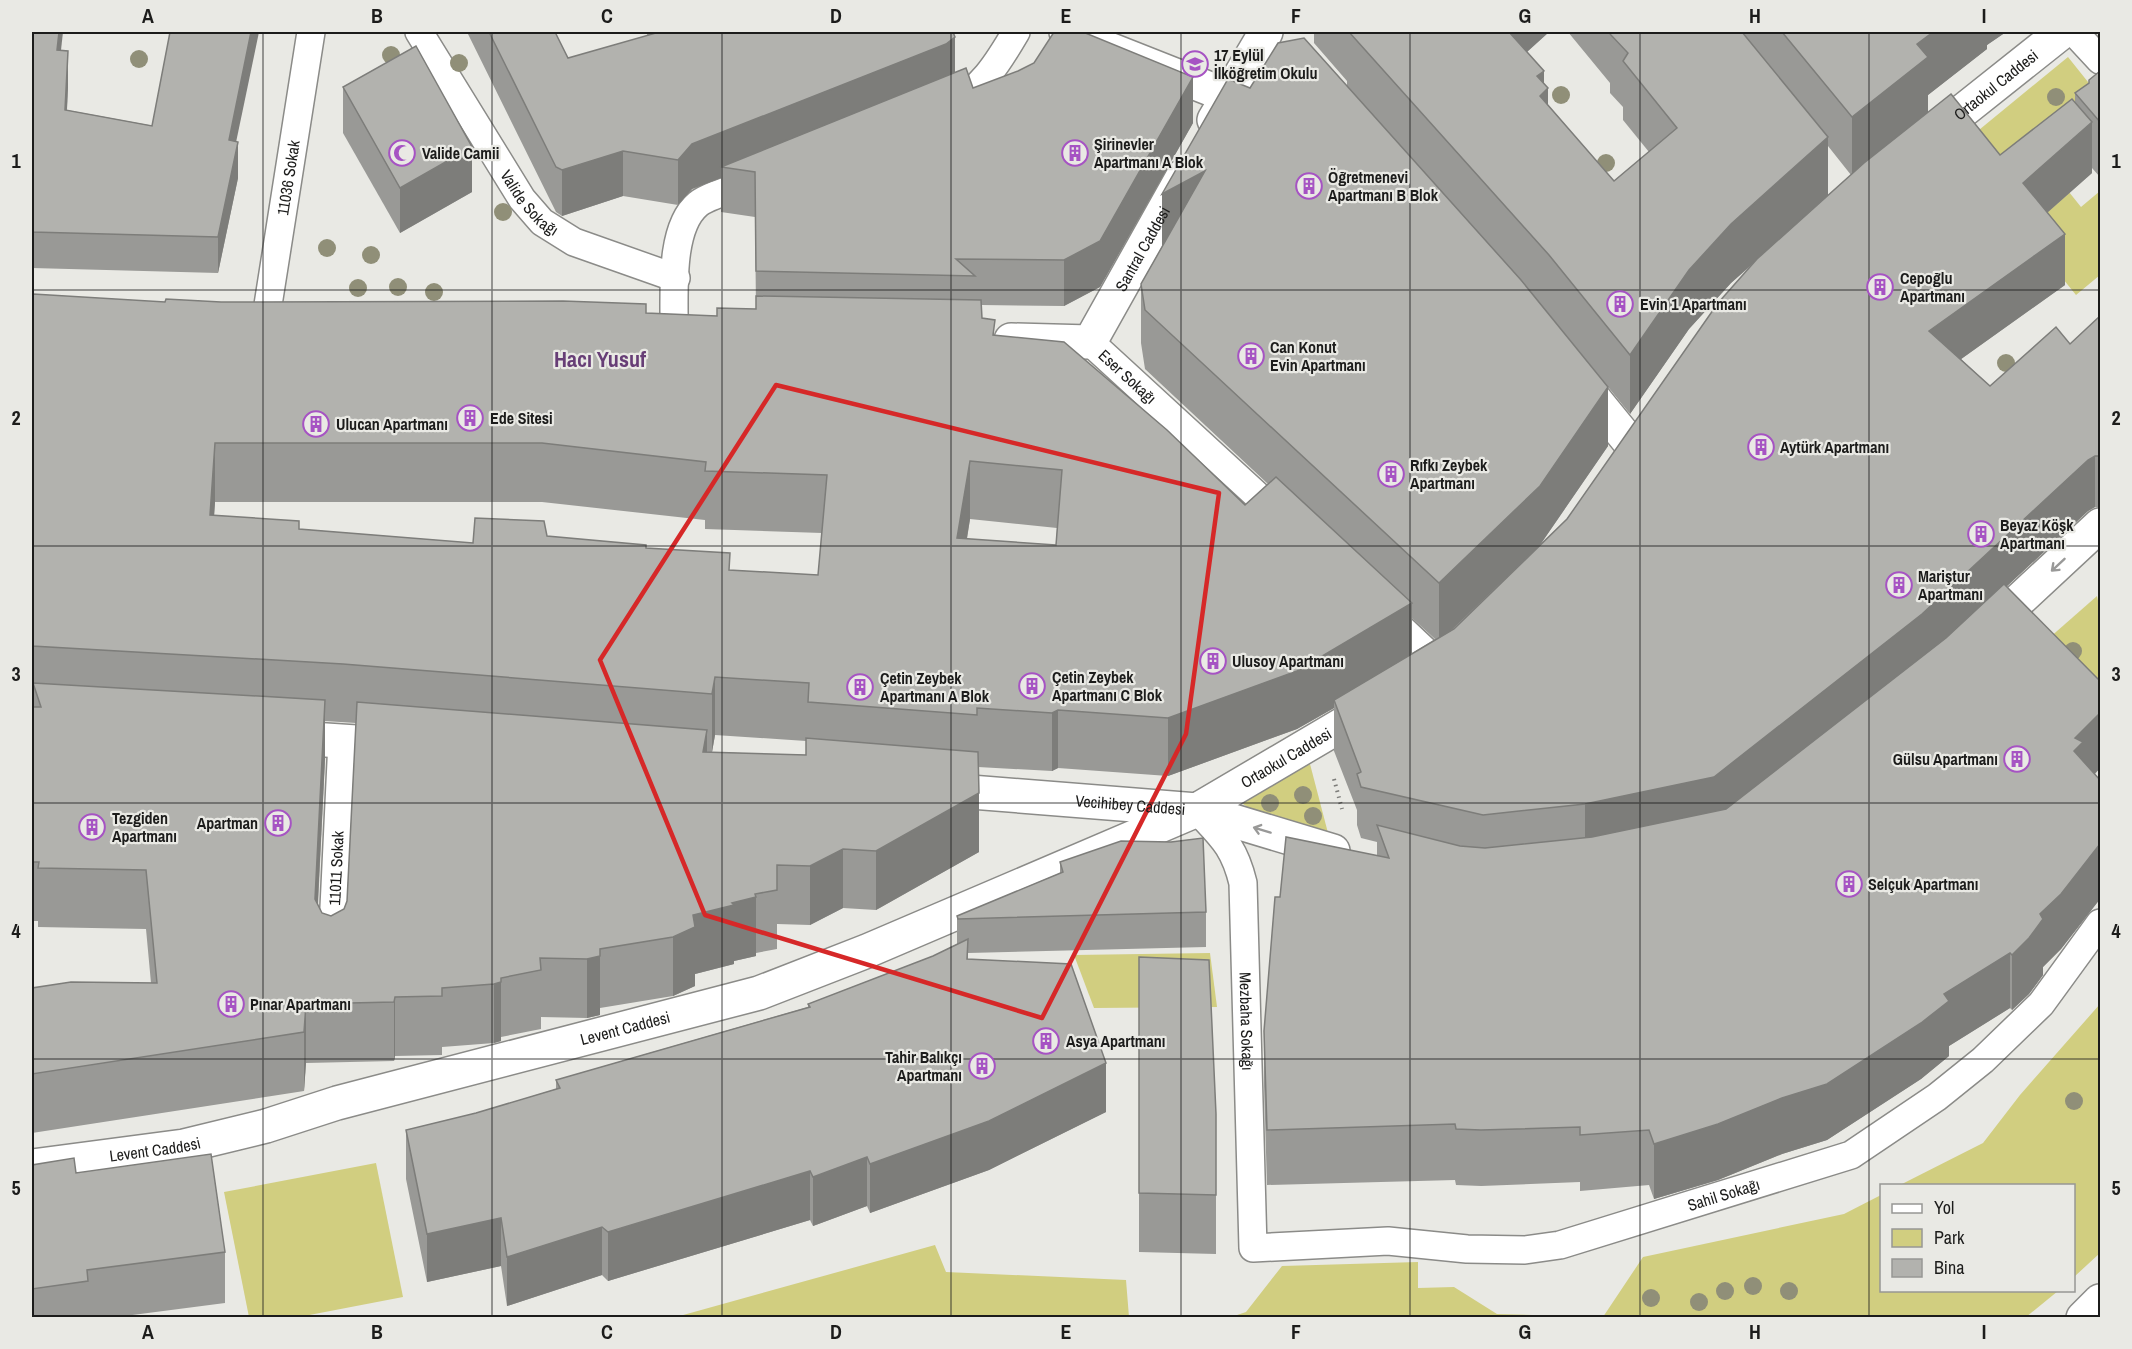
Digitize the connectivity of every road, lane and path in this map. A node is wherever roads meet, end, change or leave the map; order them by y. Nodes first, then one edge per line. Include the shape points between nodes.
1 (311, 32) edge
2 (419, 32) edge
3 (1016, 32) edge
4 (1066, 32) edge
5 (2062, 32) edge
6 (2074, 32) edge
7 (1275, 37) edge
8 (2100, 60) edge
9 (1228, 96) junction
10 (921, 116) edge
11 (1906, 156) edge
12 (776, 173) edge
13 (676, 278) junction
14 (230, 324) edge
15 (265, 324) junction
16 (300, 325) edge
17 (639, 333) edge
18 (674, 334) junction
19 (709, 334) edge
20 (979, 339) edge
21 (1090, 342) junction
22 (1557, 354) edge
23 (1651, 416) edge
24 (1631, 444) junction
25 (1612, 472) edge
26 (2098, 534) edge
27 (1306, 541) edge
28 (1365, 595) edge
29 (1967, 648) edge
30 (1451, 656) joint
31 (254, 736) edge
32 (1323, 737) junction
33 (342, 741) junction
34 (436, 748) edge
35 (903, 787) edge
36 (1197, 810) junction
37 (1360, 857) joint
38 (2100, 923) edge
39 (331, 958) edge
40 (32, 1166) edge
41 (1253, 1248) joint
42 (2100, 1301) edge
43 (2083, 1317) edge

1 - 15 lane, 11036 Sokak
2 - 13 lane, Valide Sokağı via 522,199 542,222 574,242
3 - 10 lane via 973,90 954,103
4 - 9 street
5 - 11 street, Ortaokul Caddesi
6 - 8 lane
7 - 9 street, Santral Caddesi
9 - 21 street, Santral Caddesi
12 - 13 lane via 698,204 682,228
13 - 18 lane
14 - 15 street
15 - 16 street
17 - 18 street
18 - 19 street
20 - 21 street, Eser Sokağı
21 - 27 lane, Eser Sokağı
22 - 24 street
23 - 24 street
24 - 25 street
26 -> 29 street
28 - 30 lane
30 - 32 street, Ortaokul Caddesi
31 - 33 street
32 - 36 street, Ortaokul Caddesi
32 - 37 path
33 - 34 street
33 - 39 lane, 11011 Sokak
35 - 36 street, Vecihibey Caddesi
37 -> 36 street, Vecihibey Caddesi
36 - 40 street, Levent Caddesi via 759,993 336,1103 266,1126 194,1143
36 - 41 lane, Mezbaha Sokağı via 1229,844 1238,860 1243,883
38 - 41 lane, Sahil Sokağı via 2041,1004 1983,1060 1937,1097 1851,1155 1560,1245 1525,1250 1467,1249 1388,1241
42 - 43 street

